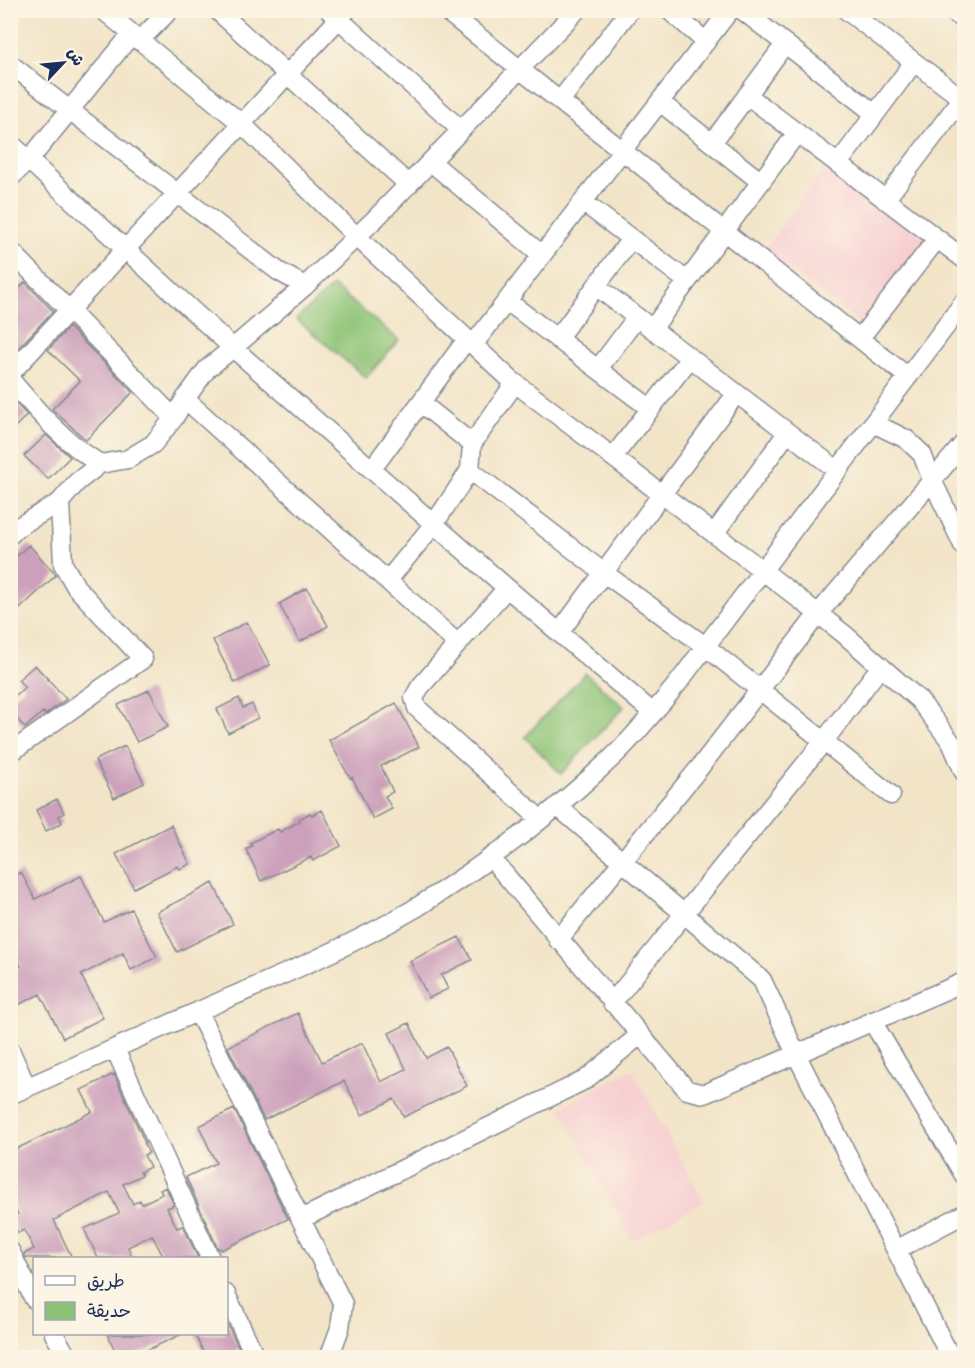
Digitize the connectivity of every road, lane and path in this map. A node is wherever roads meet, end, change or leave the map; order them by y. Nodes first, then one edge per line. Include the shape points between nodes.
1 (103, 10) edge
2 (170, 10) edge
3 (217, 10) edge
4 (444, 10) edge
5 (630, 10) edge
6 (669, 10) edge
7 (730, 10) edge
8 (742, 10) edge
9 (846, 10) edge
10 (951, 10) edge
11 (569, 13) edge
12 (338, 14) edge
13 (964, 20) edge
14 (135, 38) junction
15 (706, 42) junction
16 (785, 44) junction
17 (914, 62) junction
18 (10, 64) edge
19 (520, 70) junction
20 (288, 75) junction
21 (747, 95) junction
22 (964, 98) edge
23 (560, 101) junction
24 (660, 102) junction
25 (69, 110) junction
26 (875, 114) junction
27 (242, 124) junction
28 (461, 130) junction
29 (797, 133) junction
30 (10, 143) edge
31 (712, 143) junction
32 (622, 151) junction
33 (29, 160) junction
34 (431, 162) junction
35 (838, 164) junction
36 (10, 178) edge
37 (761, 182) junction
38 (409, 185) junction
39 (178, 194) junction
40 (885, 200) junction
41 (583, 202) junction
42 (725, 232) junction
43 (357, 237) junction
44 (631, 239) junction
45 (937, 239) junction
46 (126, 249) junction
47 (10, 250) edge
48 (542, 255) junction
49 (964, 259) edge
50 (687, 281) junction
51 (305, 286) junction
52 (596, 286) junction
53 (507, 301) junction
54 (964, 302) edge
55 (69, 310) junction
56 (637, 317) junction
57 (652, 329) junction
58 (860, 338) junction
59 (557, 339) junction
60 (470, 342) junction
61 (233, 348) junction
62 (690, 358) junction
63 (598, 369) junction
64 (10, 374) edge
65 (908, 377) junction
66 (10, 379) edge
67 (515, 383) junction
68 (736, 393) junction
69 (185, 399) junction
70 (421, 403) junction
71 (651, 409) junction
72 (174, 418) junction
73 (873, 423) junction
74 (787, 433) junction
75 (964, 443) edge
76 (472, 444) junction
77 (613, 457) junction
78 (100, 464) junction
79 (372, 470) junction
80 (470, 470) junction
81 (837, 470) junction
82 (932, 480) junction
83 (662, 495) junction
84 (60, 502) junction
85 (435, 524) junction
86 (13, 527) edge
87 (714, 534) junction
88 (964, 547) edge
89 (762, 570) junction
90 (604, 573) junction
91 (388, 580) junction
92 (507, 588) junction
93 (818, 614) junction
94 (560, 633) junction
95 (458, 644) junction
96 (705, 646) junction
97 (881, 666) junction
98 (760, 690) junction
99 (653, 713) junction
100 (824, 741) junction
101 (10, 753) edge
102 (964, 772) edge
103 (891, 795) dead end
104 (557, 806) junction
105 (540, 819) junction
106 (491, 858) junction
107 (622, 861) junction
108 (684, 915) junction
109 (558, 940) junction
110 (962, 988) edge
111 (612, 1003) junction
112 (198, 1012) junction
113 (872, 1022) junction
114 (640, 1035) junction
115 (115, 1049) junction
116 (10, 1050) edge
117 (796, 1054) junction
118 (19, 1091) edge
119 (964, 1175) edge
120 (964, 1214) edge
121 (301, 1219) junction
122 (896, 1250) junction
123 (10, 1251) edge
124 (210, 1257) edge
125 (33, 1297) edge
126 (228, 1298) edge
127 (55, 1335) edge
128 (68, 1358) edge
129 (243, 1358) edge
130 (330, 1358) edge
131 (951, 1358) edge

1 - 14 street
2 - 14 street
3 - 20 street
4 - 19 street
5 - 23 street
6 - 15 street
7 - 15 street
8 - 16 street
9 - 17 street
10 - 13 street
11 - 19 street
12 - 20 street
12 - 28 street
14 - 25 street
14 - 27 street
15 - 24 street
16 - 21 street
16 - 26 street
17 - 22 street
17 - 26 street
18 - 25 street
19 - 23 street
19 - 28 street
20 - 27 street
20 - 38 street
21 - 29 street
21 - 31 street
22 - 40 street
23 - 32 street
24 - 31 street
24 - 32 street
25 - 33 street
25 - 39 street
26 - 35 street
27 - 39 street
27 - 43 street
28 - 34 street
29 - 35 street
29 - 37 street
30 - 33 street
31 - 37 street
32 - 41 street
32 - 42 street
33 - 36 street
33 - 46 street
34 - 38 street
34 - 48 street
35 - 40 street
37 - 42 street
38 - 43 street
39 - 46 street
39 - 51 street via 278,271
40 - 45 street
41 - 44 street
41 - 48 street
42 - 50 street
42 - 58 street
43 - 51 street
43 - 60 street
44 - 50 street
44 - 52 street
45 - 49 street
45 - 58 street
46 - 55 street
46 - 61 street
47 - 55 street
48 - 53 street
50 - 57 street
51 - 61 street
52 - 56 street
52 - 59 street
53 - 59 street
53 - 60 street
54 - 65 street
55 - 64 street
55 - 72 street
56 - 57 street
56 - 63 street
57 - 62 street
58 - 65 street
59 - 63 street
60 - 67 street
60 - 70 street
61 - 69 street via 207,369
61 - 79 street
62 - 68 street
62 - 71 street
63 - 71 street
65 - 73 street
66 - 78 street via 79,451
67 - 76 street
67 - 77 street
68 - 74 street
68 - 83 street
69 - 72 street
69 - 91 street
70 - 76 street
70 - 79 street
71 - 77 street
72 - 78 street via 153,444 129,459
73 - 81 street
73 - 82 street via 906,439 922,454
74 - 81 street
74 - 87 street
75 - 82 street
76 - 80 street
77 - 83 street
78 - 84 street
79 - 85 street
80 - 85 street
80 - 90 street
81 - 89 street
82 - 88 street
82 - 93 street
83 - 87 street
83 - 90 street
84 - 86 street
84 - 101 street via 63,564 76,587 143,659
85 - 91 street
85 - 92 street
87 - 89 street
89 - 93 street
89 - 96 street
90 - 94 street
90 - 96 street
91 - 95 street
92 - 94 street
92 - 95 street
93 - 97 street
93 - 98 street
94 - 99 street
95 - 105 street via 420,687 414,698 417,708
96 - 98 street
96 - 99 street
97 - 100 street
97 - 102 street via 919,700 951,742
98 - 100 street
98 - 107 street
99 - 104 street via 603,766
100 - 103 street
100 - 108 street
104 - 105 street
104 - 107 street
105 - 106 street
106 - 109 street
106 - 112 street via 414,909 367,934
107 - 108 street
107 - 109 street
108 - 111 street
108 - 117 street via 762,980
109 - 111 street
110 - 113 street
111 - 114 street
112 - 115 street
112 - 121 street
113 - 117 street
113 - 119 street
114 - 117 street via 687,1090 704,1094
114 - 121 street via 585,1080
115 - 118 street
115 - 124 street
116 - 118 street
117 - 122 street
120 - 122 street
121 - 130 street via 343,1304
122 - 131 street
123 - 125 street
126 - 129 street via 253,1352
127 - 128 street

